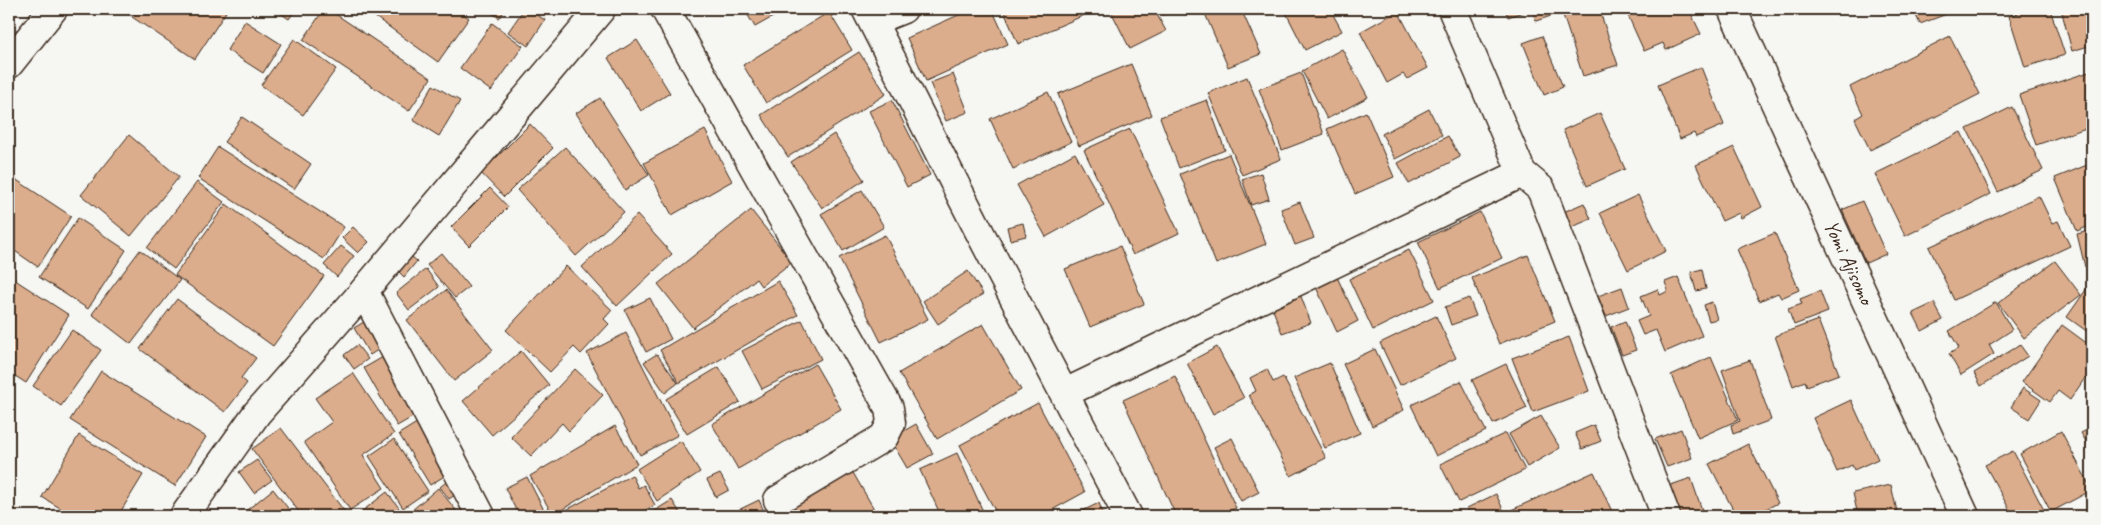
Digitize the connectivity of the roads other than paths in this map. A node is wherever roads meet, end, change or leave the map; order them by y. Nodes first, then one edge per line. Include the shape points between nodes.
1 (53, 9) edge
2 (601, 9) edge
3 (665, 9) edge
4 (904, 9) edge
5 (1452, 9) edge
6 (1732, 9) edge
7 (870, 15) edge
8 (9, 64) edge
9 (1522, 173) junction
10 (364, 291) junction
11 (1065, 393) junction
12 (778, 500) dead end
13 (184, 516) edge
14 (481, 516) edge
15 (1128, 516) edge
16 (1666, 516) edge
17 (1965, 516) edge

1 - 8 street
2 - 10 street
3 - 12 street via 889,408 891,423 884,437
4 - 7 street
5 - 9 street
6 - 17 street, Yomi Ajisomo
7 - 11 street
9 - 11 street
9 - 16 street via 1540,189
10 - 13 street via 257,413
10 - 14 street
11 - 15 street

